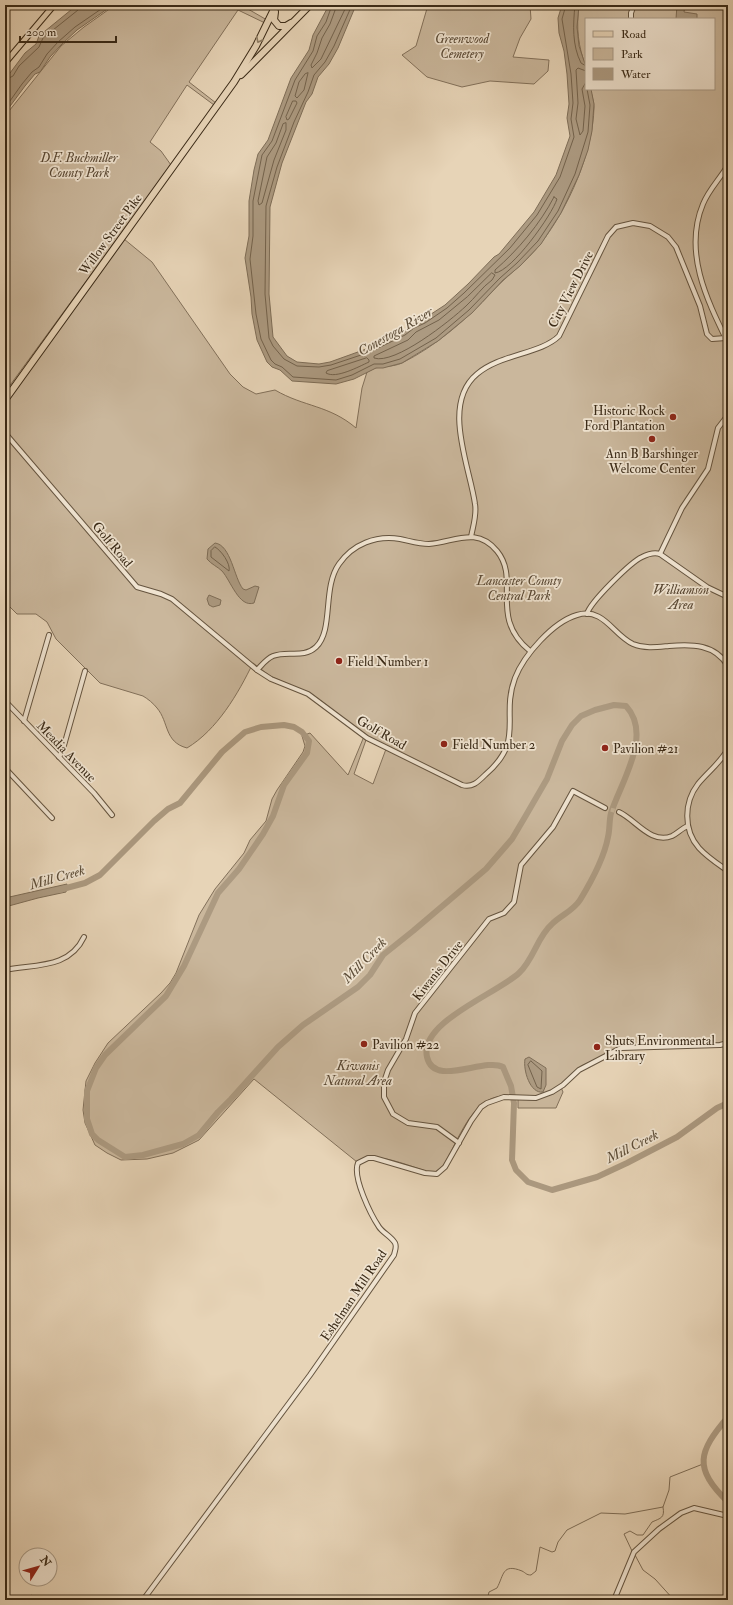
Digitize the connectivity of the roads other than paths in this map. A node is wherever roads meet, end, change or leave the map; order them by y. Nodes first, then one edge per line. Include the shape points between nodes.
1 (54, 5) edge
2 (277, 5) edge
3 (310, 5) edge
4 (634, 5) edge
5 (631, 18) edge
6 (293, 22) junction
7 (5, 63) edge
8 (234, 82) junction
9 (728, 165) edge
10 (726, 338) junction
11 (728, 343) edge
12 (5, 400) edge
13 (728, 415) edge
14 (5, 433) edge
15 (472, 537) junction
16 (660, 554) junction
17 (728, 598) edge
18 (5, 614) edge
19 (587, 614) junction
20 (5, 631) edge
21 (49, 635) dead end
22 (530, 651) junction
23 (728, 666) edge
24 (85, 670) dead end
25 (257, 670) junction
26 (5, 701) edge
27 (24, 720) junction
28 (728, 749) edge
29 (59, 757) junction
30 (5, 768) edge
31 (605, 808) tunnel mouth
32 (619, 812) tunnel mouth
33 (112, 816) dead end
34 (52, 818) dead end
35 (688, 826) junction
36 (728, 871) edge
37 (84, 937) dead end
38 (5, 970) edge
39 (728, 1043) edge
40 (459, 1143) junction
41 (728, 1516) edge
42 (143, 1600) edge
43 (614, 1600) edge

1 - 7 main road
2 - 6 highway via 275,23 282,26
2 -> 8 highway, Willow Street Pike
3 - 6 highway, Willow Street Pike
4 - 5 street
6 - 8 highway, Willow Street Pike
8 - 12 highway, Willow Street Pike
9 - 10 street via 703,203 696,244 703,288
10 - 11 street
10 - 15 street, City View Drive via 712,339 707,334 700,306 676,247 668,238 650,226 640,223 626,224 613,229 559,336 546,345 490,365 477,374 468,385 462,401 460,423 463,453 476,507
13 - 16 street via 718,428 708,470 682,508
14 - 25 street, Golf Road via 135,585 172,600
15 - 22 street via 488,543 501,557 506,575 508,617 516,636
15 - 25 street via 423,544 382,538 370,540 356,547 339,563 332,576 325,630 317,646 302,654 272,656
16 - 17 street via 707,587
16 - 19 street via 650,554 636,561 596,601
18 - 20 street
19 - 22 street, Golf Road via 574,616 564,622
19 - 23 street via 602,618 622,637 637,645 650,648 702,646 717,653
21 - 27 street
22 - 25 street, Golf Road via 513,686 510,706 511,731 503,755 482,778 468,786 367,738 308,694 271,679
24 - 29 street
26 - 27 street, Meadia Avenue
27 - 29 street, Meadia Avenue
28 - 35 street via 692,794 687,813
29 - 33 street, Meadia Avenue
30 - 34 street
31 - 40 street, Kiwanis Drive via 573,791 553,827 521,864 514,902 504,913 489,919 415,1013 402,1046 385,1078 384,1097 393,1114 408,1123 436,1127
32 - 35 street via 657,836 672,836
35 - 36 street via 698,847
37 - 38 street via 78,949 63,960
39 - 40 street, Eshelman Mill Road via 621,1048 579,1070 552,1092 536,1098 504,1097 487,1103 471,1121
40 - 42 street, Eshelman Mill Road via 446,1167 437,1174 374,1158 358,1163 356,1173 359,1184 379,1226 395,1243 394,1254 310,1375
41 - 43 street via 694,1508 659,1529 635,1550

